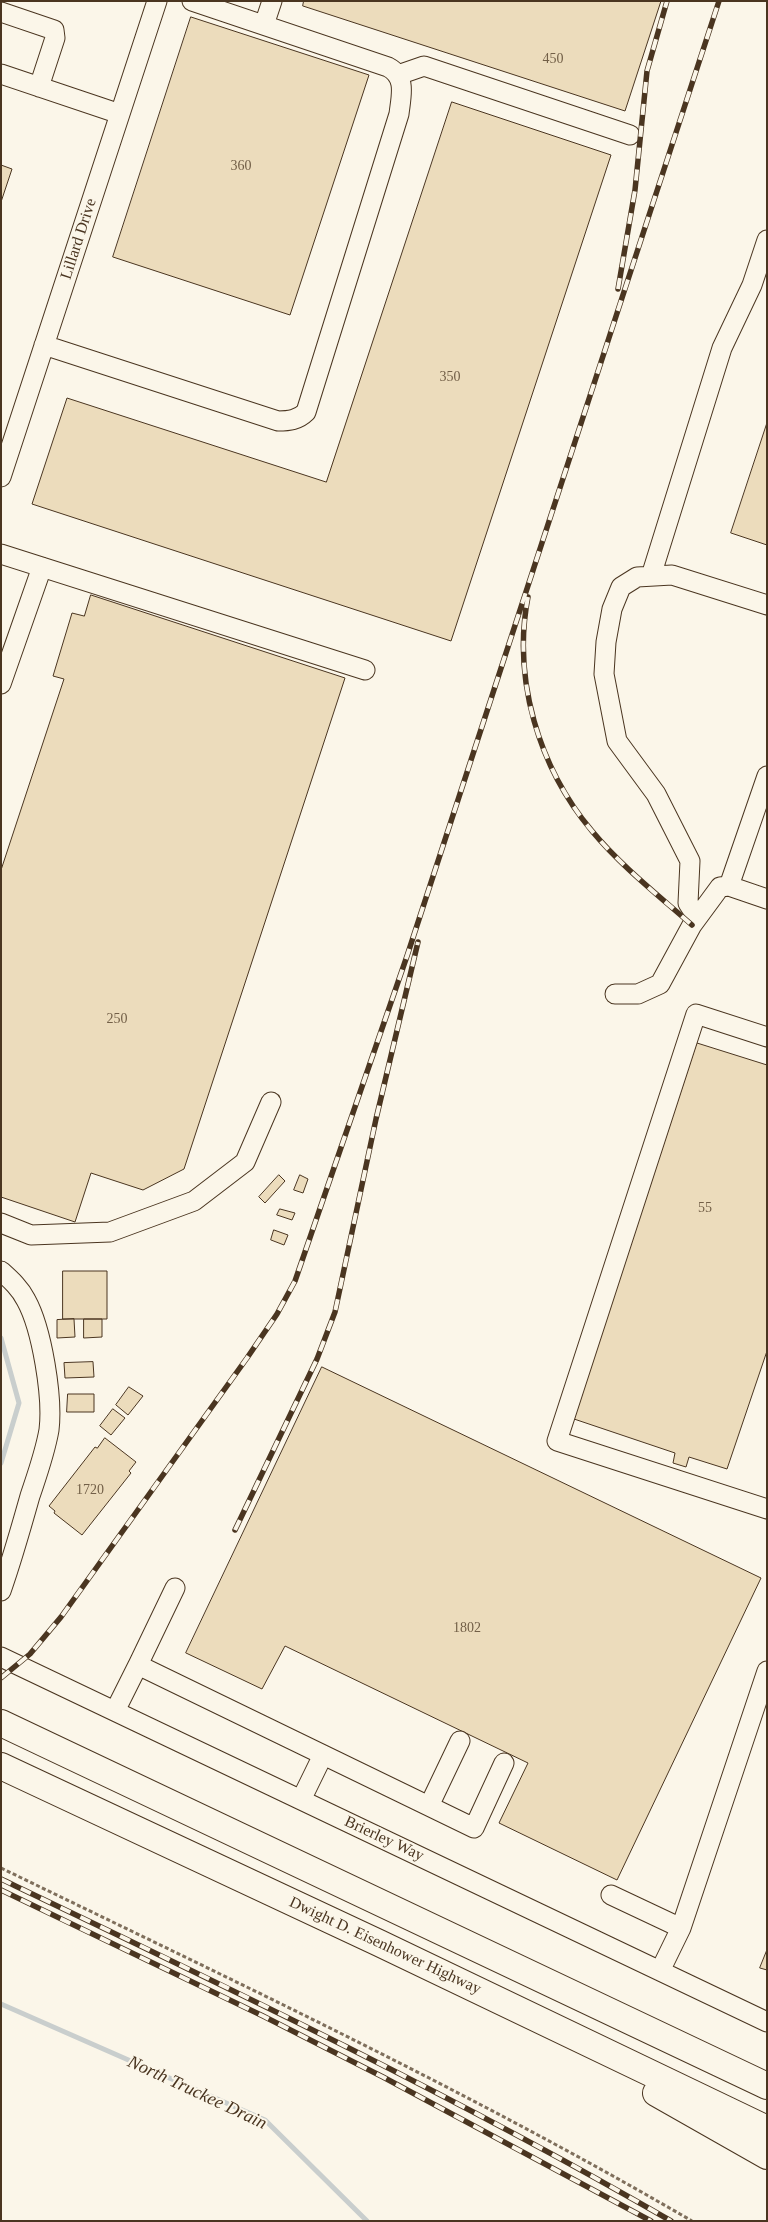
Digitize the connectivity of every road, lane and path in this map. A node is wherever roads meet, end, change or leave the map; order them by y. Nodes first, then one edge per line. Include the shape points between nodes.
1 (157, 1) edge
2 (192, 1) edge
3 (272, 1) edge
4 (212, 4) edge
5 (1, 12) edge
6 (264, 26) junction
7 (1, 74) edge
8 (398, 75) junction
9 (39, 87) junction
10 (120, 114) junction
11 (630, 134) dead end
12 (767, 240) edge
13 (760, 282) edge
14 (44, 345) junction
15 (1, 477) edge
16 (1, 554) edge
17 (42, 567) junction
18 (651, 576) junction
19 (767, 605) edge
20 (366, 670) dead end
21 (1, 684) edge
22 (767, 776) edge
23 (729, 886) junction
24 (767, 899) edge
25 (697, 917) junction
26 (615, 994) dead end
27 (767, 1037) edge
28 (271, 1102) dead end
29 (1, 1223) edge
30 (1, 1271) edge
31 (767, 1509) edge
32 (175, 1588) dead end
33 (1, 1591) edge
34 (1, 1657) edge
35 (138, 1665) junction
36 (767, 1671) edge
37 (1, 1705) edge
38 (115, 1711) junction
39 (1, 1723) edge
40 (460, 1741) dead end
41 (323, 1755) junction
42 (504, 1763) dead end
43 (6, 1769) edge
44 (301, 1800) junction
45 (429, 1806) junction
46 (245, 1840) junction
47 (1, 1868) edge
48 (611, 1895) dead end
49 (681, 1928) junction
50 (379, 1943) junction
51 (660, 1971) junction
52 (767, 2022) edge
53 (767, 2086) edge
54 (767, 2129) edge
55 (767, 2156) edge
56 (692, 2221) edge

1 - 10 street, Lillard Drive
2 - 4 street
3 - 6 street
4 - 6 street
5 - 9 street via 54,30 55,38
6 - 8 street via 388,67
7 - 9 street
8 - 11 street via 424,66
8 - 14 street via 401,89 399,114 306,412 301,417 290,421 266,418
9 - 10 street
10 - 14 street, Lillard Drive
12 - 13 street
13 - 18 street via 722,348
14 - 15 street, Lillard Drive
16 - 17 street
17 - 20 street
17 - 21 street
18 - 19 street via 672,575
18 - 25 street via 637,577 621,587 612,608 604,674 618,742 656,794 690,861 688,903
22 - 23 street
23 - 24 street
23 - 25 street via 720,887
25 - 26 street via 660,984 638,994
27 - 31 street via 696,1014 557,1440
28 - 29 street via 245,1162 194,1201 110,1232 31,1234
30 - 33 street via 27,1300 34,1320 43,1356 50,1416 46,1445
32 - 35 street
34 - 38 street, Brierley Way
35 - 38 street
35 - 41 street
36 - 49 street
37 - 46 highway via 179,1798
38 - 44 street, Brierley Way
39 - 46 highway
40 - 45 street
41 - 44 street
41 - 45 street
42 - 45 street via 474,1828
43 - 50 highway, Dwight D. Eisenhower Highway
44 - 51 street, Brierley Way
46 - 53 highway
47 - 56 path via 391,2058 559,2146
48 - 49 street
49 - 51 street
50 - 54 highway, Dwight D. Eisenhower Highway
50 - 55 highway via 433,1983 656,2094
51 - 52 street, Brierley Way

